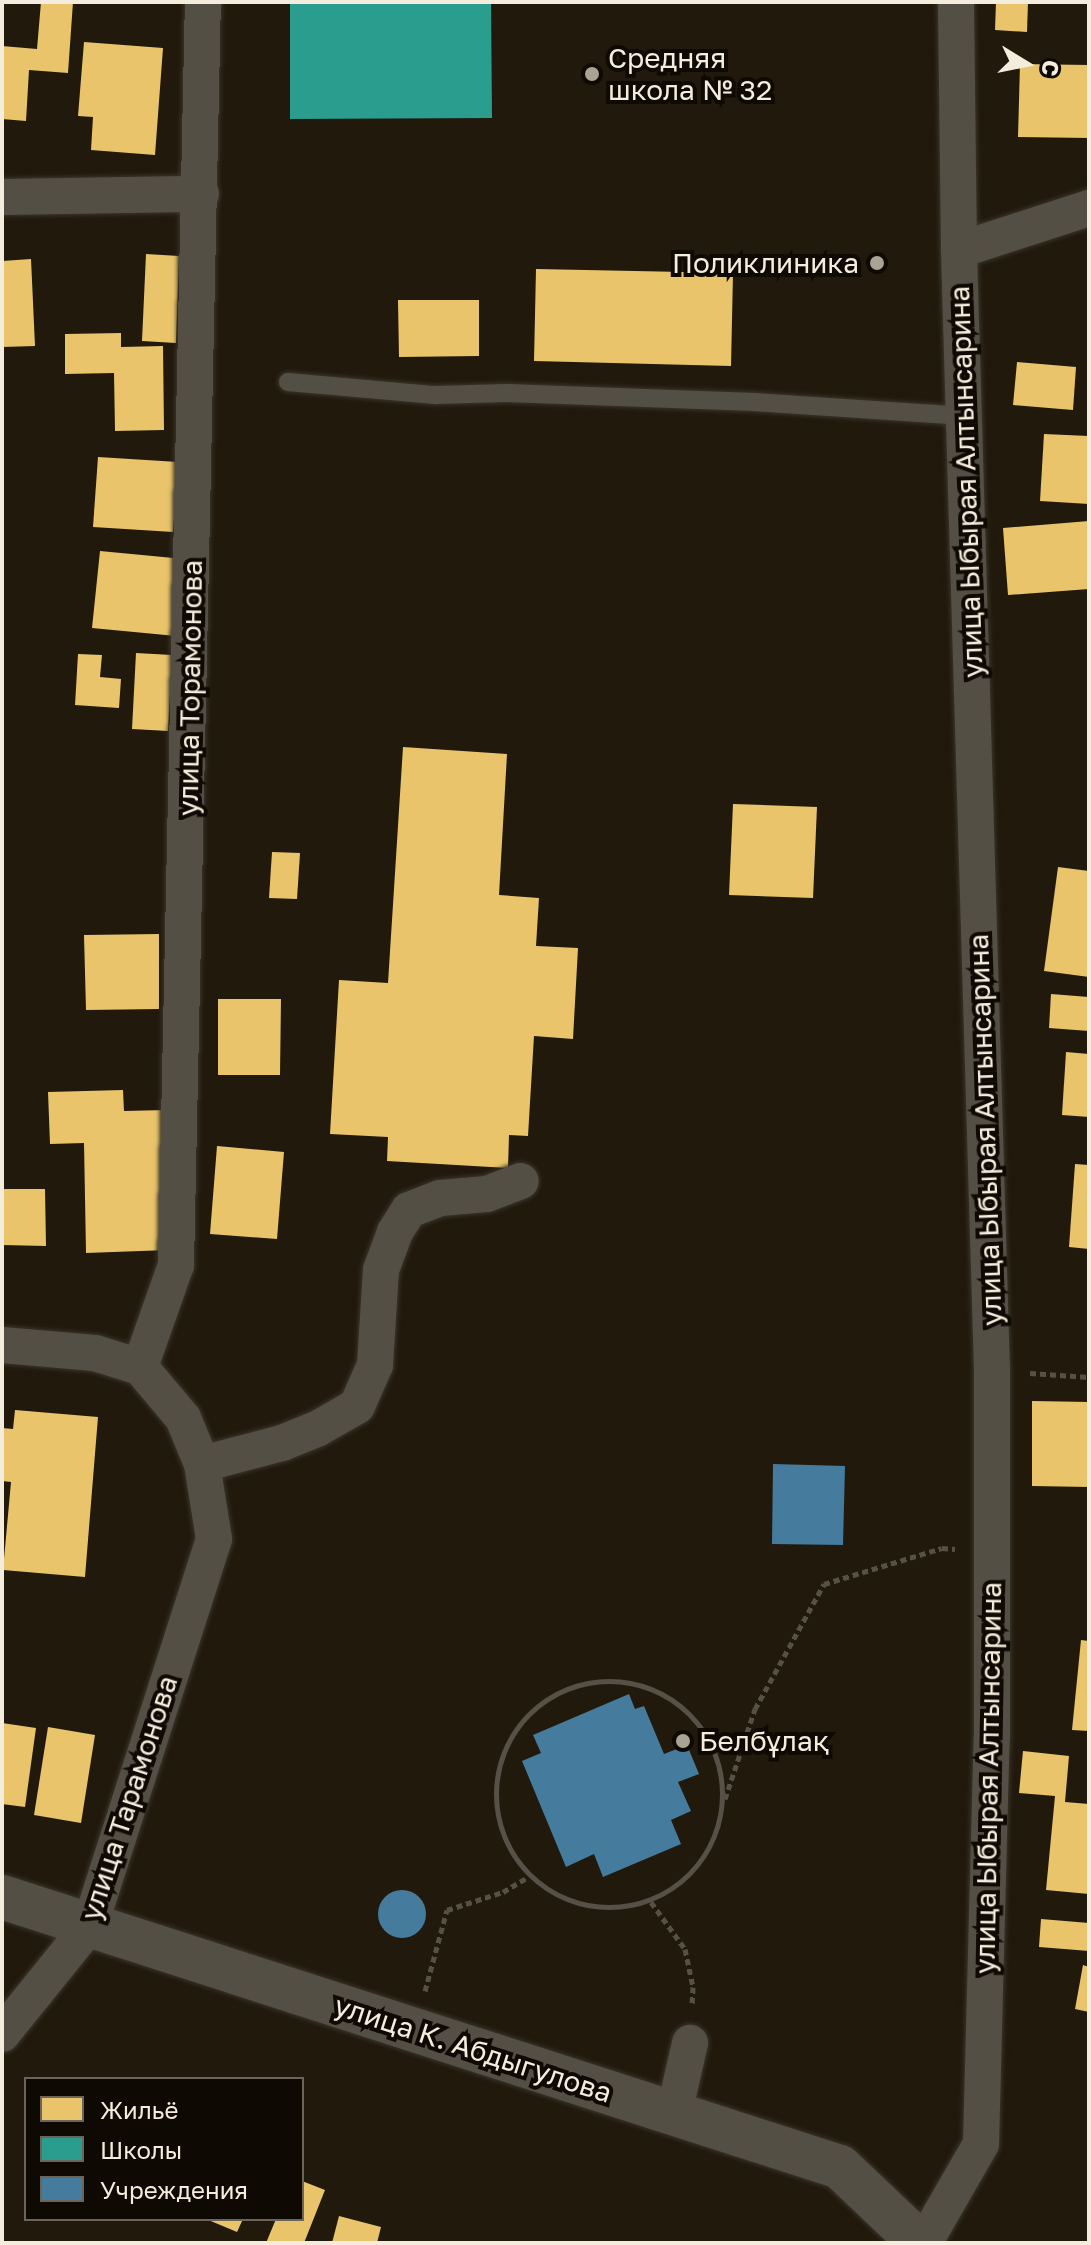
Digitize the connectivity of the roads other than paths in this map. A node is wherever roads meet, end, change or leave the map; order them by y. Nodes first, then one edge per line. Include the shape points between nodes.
1 (203, 2) edge
2 (956, 2) edge
3 (201, 194) junction
4 (2, 197) edge
5 (1089, 208) edge
6 (959, 250) junction
7 (288, 382) dead end
8 (964, 416) junction
9 (521, 1181) dead end
10 (2, 1345) edge
11 (140, 1367) junction
12 (202, 1464) junction
13 (2, 1897) edge
14 (90, 1925) junction
15 (2, 2034) edge
16 (690, 2043) road end
17 (674, 2113) junction
18 (922, 2243) edge

1 - 3 street, улица Торамонова
2 - 6 street, улица Ыбырая Алтынсарина
3 - 4 street
3 - 11 street, улица Торамонова via 176,1265
5 - 6 street
6 - 8 street, улица Ыбырая Алтынсарина
7 - 8 lane via 435,395 755,402
8 - 18 street, улица Ыбырая Алтынсарина via 992,1371 992,1737 981,2144
9 - 12 street via 487,1194 440,1198 409,1210 381,1270 375,1365 357,1406 282,1443
10 - 11 street via 95,1353
11 - 12 street via 183,1418
12 - 14 street, улица Тарамонова via 214,1539
13 - 14 street, улица К. Абдыгулова
14 - 15 street, улица Тарамонова
14 - 17 street, улица К. Абдыгулова
16 - 17 street
17 - 18 street, улица К. Абдыгулова via 840,2167

